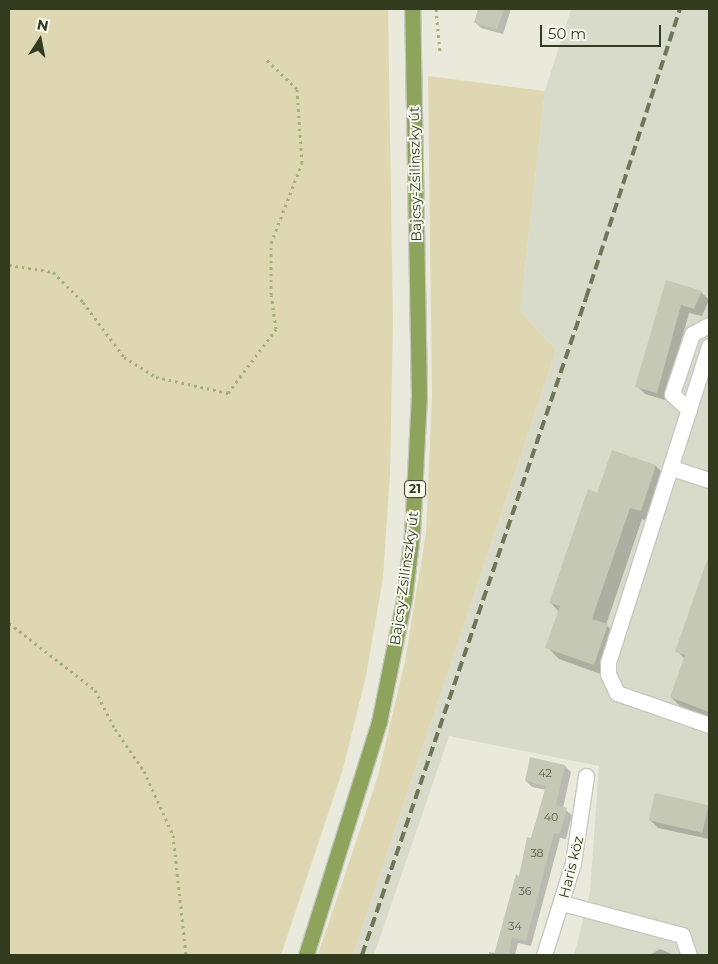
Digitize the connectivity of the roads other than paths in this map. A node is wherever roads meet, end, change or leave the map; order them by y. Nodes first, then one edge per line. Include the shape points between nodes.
1 (412, 9) edge
2 (709, 325) edge
3 (709, 346) edge
4 (688, 414) junction
5 (672, 468) junction
6 (709, 480) edge
7 (709, 725) edge
8 (586, 776) dead end
9 (562, 903) junction
10 (306, 955) edge
11 (544, 955) edge
12 (689, 955) edge

1 - 10 main road, Bajcsy-Zsilinszky út / 21 via 419,388 412,534 404,599 379,722
2 - 4 street via 692,334 672,394
3 - 4 street
4 - 5 street
5 - 6 street
5 - 7 street via 608,663 608,674 617,693
8 - 9 street, Haris köz via 577,846
9 - 11 street, Haris köz
9 - 12 street via 682,935

